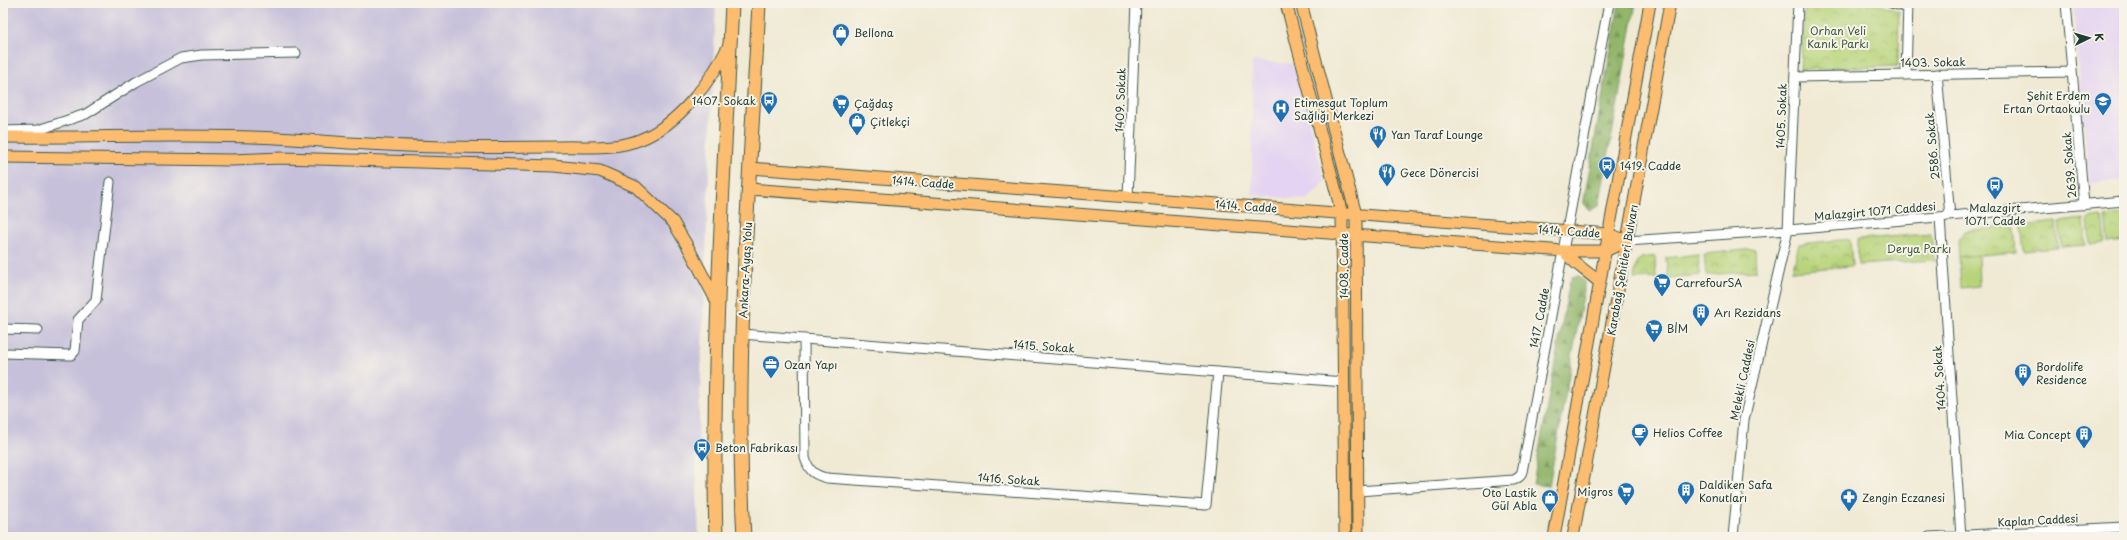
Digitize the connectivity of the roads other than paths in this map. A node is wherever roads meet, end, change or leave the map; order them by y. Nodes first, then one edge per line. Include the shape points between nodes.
1 (732, 3) edge
2 (758, 3) edge
3 (1136, 3) edge
4 (1286, 3) edge
5 (1301, 3) edge
6 (1609, 3) edge
7 (1650, 3) edge
8 (1670, 3) edge
9 (1798, 3) edge
10 (1891, 3) edge
11 (2066, 3) edge
12 (1908, 6) edge
13 (731, 40) junction
14 (296, 53) dead end
15 (2072, 72) junction
16 (1938, 74) junction
17 (1906, 75) junction
18 (1795, 77) junction
19 (3, 131) edge
20 (3, 137) edge
21 (3, 157) edge
22 (750, 168) junction
23 (110, 182) dead end
24 (749, 189) junction
25 (1128, 197) junction
26 (2124, 201) edge
27 (2084, 205) junction
28 (1342, 214) junction
29 (1356, 215) junction
30 (1950, 216) junction
31 (1940, 217) junction
32 (1788, 230) junction
33 (1567, 231) junction
34 (1608, 234) junction
35 (1342, 235) junction
36 (1356, 236) junction
37 (1627, 241) junction
38 (1606, 251) junction
39 (1564, 252) junction
40 (1600, 284) junction
41 (718, 304) junction
42 (3, 329) edge
43 (38, 330) dead end
44 (742, 334) junction
45 (804, 339) junction
46 (3, 353) edge
47 (1218, 372) junction
48 (1344, 382) junction
49 (1358, 490) junction
50 (2124, 527) edge
51 (1961, 536) edge
52 (716, 537) edge
53 (744, 537) edge
54 (1345, 537) edge
55 (1358, 537) edge
56 (1554, 537) edge
57 (1573, 537) edge
58 (1733, 537) edge
59 (1929, 537) edge

1 - 13 highway
2 - 22 highway, Ankara-Ayaş Yolu
3 - 25 street, 1409. Sokak
4 - 28 main road, 1408. Cadde
5 - 29 main road, 1408. Cadde
6 - 33 street, 1417. Cadde
7 - 34 main road, Karabağ Şehitleri Bulvarı
8 - 37 main road, Karabağ Şehitleri Bulvarı
9 - 18 street, 1405. Sokak
10 - 12 street
11 - 15 street, 2639. Sokak
12 - 17 street
13 - 20 main road via 716,69 685,107 650,135 624,145 519,148 181,135
13 - 41 highway
14 - 19 street via 202,55 180,58 86,114 38,130
15 - 16 street, 1403. Sokak
15 - 27 street, 2639. Sokak
16 - 17 street, 1403. Sokak
16 - 30 street, 2586. Sokak
17 - 18 street, 1403. Sokak
18 - 32 street, 1405. Sokak
21 - 41 main road via 233,160 282,158 548,166 600,171 636,188 673,222
22 - 24 highway, Ankara-Ayaş Yolu
22 - 25 main road, 1414. Cadde
23 - 46 street via 96,300 78,320 75,351 71,355
24 - 35 main road, 1414. Cadde
24 - 44 highway, Ankara-Ayaş Yolu
25 - 28 main road, 1414. Cadde
26 - 27 street, Malazgirt 1071 Caddesi
27 - 30 street, Malazgirt 1071 Caddesi
28 - 29 main road, 1414. Cadde
28 - 35 main road, 1408. Cadde
29 - 33 main road, 1414. Cadde
29 - 36 main road, 1408. Cadde
30 - 31 street, Malazgirt 1071 Caddesi
31 - 32 street, Malazgirt 1071 Caddesi
31 - 51 street, 1404. Sokak
32 - 37 street, Malazgirt 1071 Caddesi
32 - 58 street, Melekli Caddesi via 1744,420
33 - 34 main road, 1414. Cadde
33 - 39 street, 1417. Cadde
34 - 37 main road, 1414. Cadde
34 - 38 main road, Karabağ Şehitleri Bulvarı
35 - 36 main road, 1414. Cadde
35 - 48 main road, 1408. Cadde
36 - 39 main road, 1414. Cadde
36 - 49 main road, 1408. Cadde
37 - 38 main road, 1414. Cadde
37 - 57 main road, Karabağ Şehitleri Bulvarı
38 - 39 main road, 1414. Cadde
38 - 40 main road, Karabağ Şehitleri Bulvarı
39 - 40 main road via 1573,263 1591,274
39 - 49 street, 1417. Cadde via 1519,477 1514,480
40 - 56 main road, Karabağ Şehitleri Bulvarı
41 - 52 highway via 714,468
42 - 43 street
44 - 45 street, 1415. Sokak
44 - 53 highway, Ankara-Ayaş Yolu via 741,436
45 - 47 street, 1415. Sokak
45 - 47 street, 1416. Sokak via 805,458 809,469 817,476 828,478 1206,505
47 - 48 street, 1415. Sokak
48 - 54 main road, 1408. Cadde
49 - 55 main road, 1408. Cadde
50 - 51 street, Kaplan Caddesi
51 - 59 street, Kaplan Caddesi

